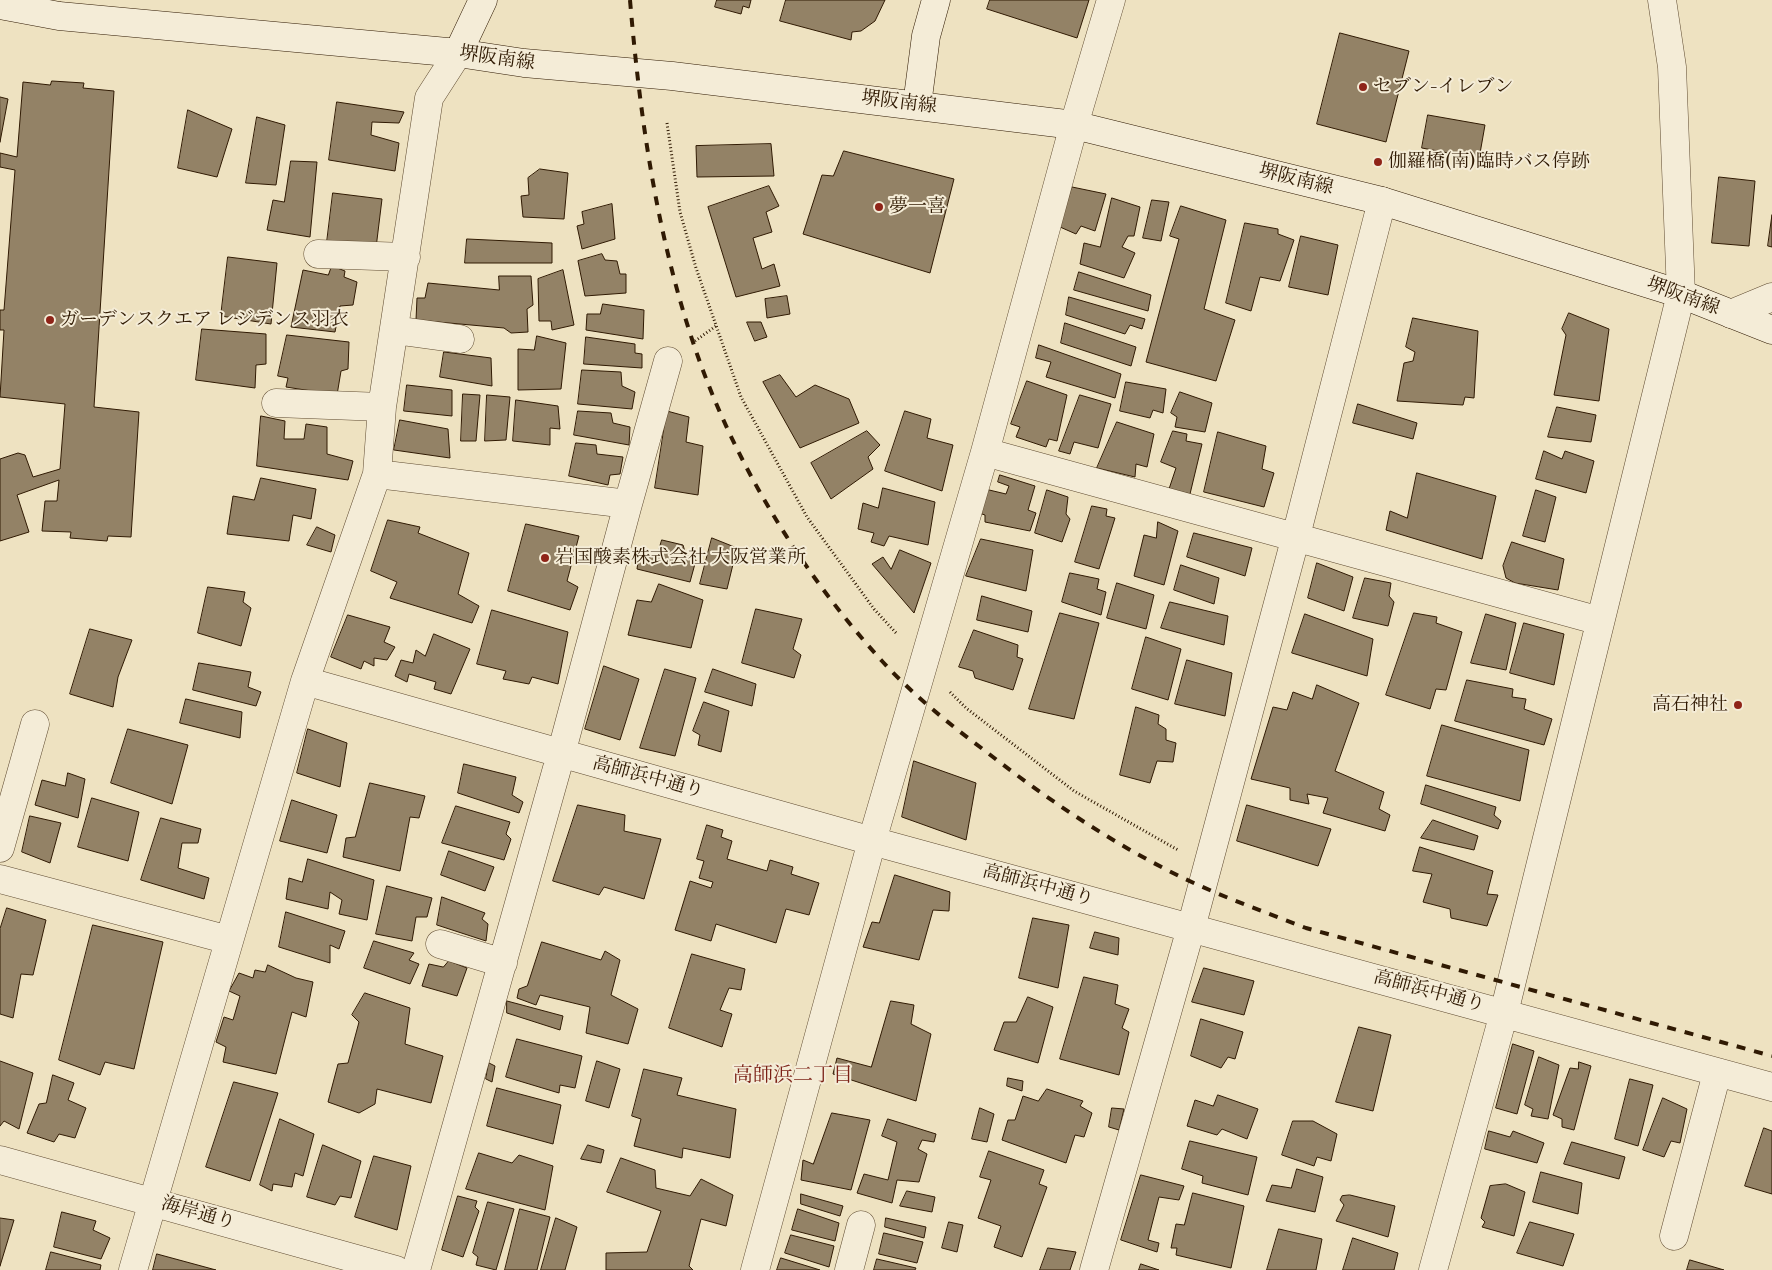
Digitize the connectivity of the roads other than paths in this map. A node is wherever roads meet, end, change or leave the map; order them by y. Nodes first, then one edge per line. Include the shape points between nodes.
1 (483, 0) edge
2 (936, 0) edge
3 (1112, 0) edge
4 (1662, 0) edge
5 (0, 6) edge
6 (60, 8) edge
7 (458, 53) junction
8 (917, 105) junction
9 (1074, 125) junction
10 (1382, 201) junction
11 (318, 254) dead end
12 (406, 257) junction
13 (1681, 294) junction
14 (1772, 297) edge
15 (1731, 314) junction
16 (394, 330) junction
17 (1772, 330) edge
18 (460, 338) dead end
19 (668, 361) dead end
20 (276, 403) dead end
21 (382, 408) junction
22 (985, 452) junction
23 (377, 474) junction
24 (628, 504) junction
25 (1296, 536) junction
26 (1600, 621) junction
27 (304, 681) junction
28 (35, 724) dead end
29 (561, 754) junction
30 (872, 841) junction
31 (0, 848) edge
32 (0, 879) edge
33 (1191, 928) junction
34 (229, 940) junction
35 (440, 944) dead end
36 (503, 963) junction
37 (1504, 1013) junction
38 (1717, 1073) junction
39 (1772, 1087) edge
40 (0, 1160) edge
41 (152, 1201) junction
42 (861, 1226) dead end
43 (1674, 1236) dead end
44 (133, 1270) edge
45 (396, 1270) edge
46 (416, 1270) edge
47 (755, 1270) edge
48 (849, 1270) edge
49 (1094, 1270) edge
50 (1433, 1270) edge

1 - 7 street
2 - 8 street via 926,36
3 - 9 street
4 - 13 street via 1672,66
5 - 6 street, 堺阪南線
6 - 7 street, 堺阪南線
7 - 8 street, 堺阪南線 via 524,63 672,76
7 - 12 street via 429,98
8 - 9 street, 堺阪南線
9 - 10 street, 堺阪南線
9 - 22 street
10 - 13 street, 堺阪南線
10 - 25 street
11 - 12 street
12 - 16 street
13 - 15 street, 堺阪南線
13 - 26 street
14 - 15 street
15 - 17 street, 堺阪南線
16 - 18 street
16 - 21 street
19 - 24 street
20 - 21 street
21 - 23 street
22 - 25 street
22 - 30 street
23 - 24 street
23 - 27 street
24 - 29 street
25 - 26 street
25 - 33 street
26 - 37 street
27 - 29 street, 高師浜中通り
27 - 34 street
28 - 31 street
29 - 30 street, 高師浜中通り
29 - 36 street
30 - 33 street, 高師浜中通り
30 - 47 street
32 - 34 street
33 - 37 street, 高師浜中通り
33 - 49 street
34 - 41 street
35 - 36 street
36 - 46 street
37 - 38 street, 高師浜中通り
37 - 50 street
38 - 39 street, 高師浜中通り
38 - 43 street
40 - 41 street, 海岸通り
41 - 44 street
41 - 45 street, 海岸通り
42 - 48 street

